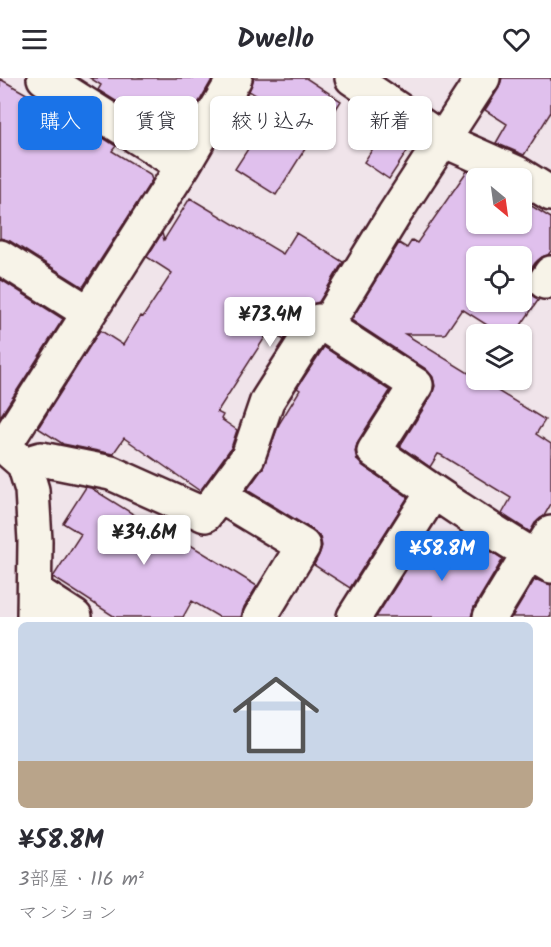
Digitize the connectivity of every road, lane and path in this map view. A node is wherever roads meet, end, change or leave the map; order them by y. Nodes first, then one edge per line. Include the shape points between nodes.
1 (44, 78) edge
2 (235, 78) edge
3 (352, 78) edge
4 (483, 78) edge
5 (443, 140) junction
6 (183, 166) junction
7 (551, 194) edge
8 (0, 257) edge
9 (89, 313) junction
10 (326, 326) junction
11 (9, 451) edge
12 (433, 492) junction
13 (220, 496) junction
14 (542, 552) edge
15 (34, 604) edge
16 (75, 617) edge
17 (260, 617) edge
18 (354, 617) edge
19 (490, 617) edge

1 - 6 street
2 - 6 street
3 - 5 street
4 - 5 street
5 - 7 street via 517,173
5 - 10 street
6 - 9 street
8 - 9 street
9 - 11 street
10 - 12 street via 416,385 374,451
10 - 13 street via 318,321 267,401 248,457
11 - 13 street via 111,473 205,516
11 - 15 street via 32,490
12 - 14 street
12 - 18 street
13 - 17 street via 303,546
14 - 19 street
15 - 16 street

